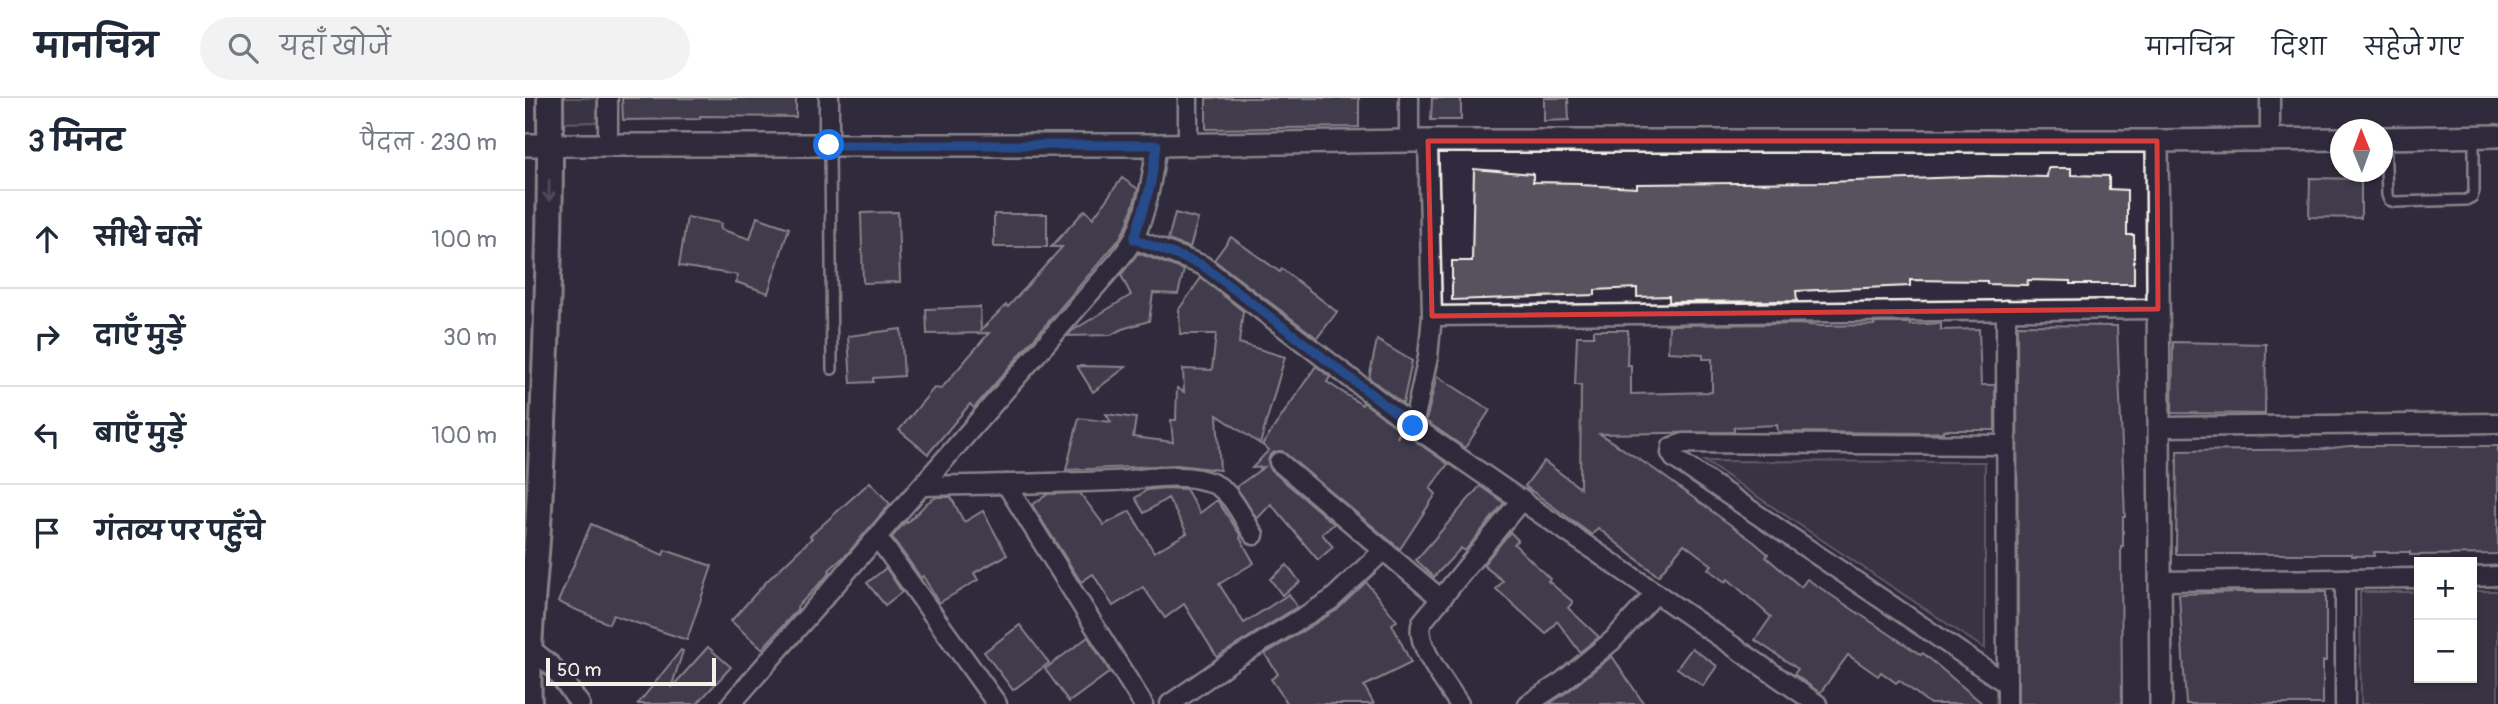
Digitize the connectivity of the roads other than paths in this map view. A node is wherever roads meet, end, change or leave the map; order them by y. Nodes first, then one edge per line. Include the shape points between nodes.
1 (549, 98) edge
2 (608, 98) edge
3 (829, 98) edge
4 (1188, 98) edge
5 (1409, 98) edge
6 (2270, 98) edge
7 (2498, 136) edge
8 (2474, 137) junction
9 (2330, 138) edge
10 (2393, 138) edge
11 (2270, 139) junction
12 (1419, 141) junction
13 (2158, 141) junction
14 (1188, 143) junction
15 (525, 145) edge
16 (550, 145) junction
17 (608, 145) junction
18 (829, 145) junction
19 (1157, 145) junction
20 (2386, 182) edge
21 (1134, 239) junction
22 (2158, 309) junction
23 (2006, 310) junction
24 (1432, 316) junction
25 (832, 369) dead end
26 (2498, 423) edge
27 (1413, 426) junction
28 (2159, 427) junction
29 (2006, 445) junction
30 (1279, 461) dead end
31 (1006, 484) junction
32 (924, 486) junction
33 (1522, 499) junction
34 (1254, 535) dead end
35 (878, 538) junction
36 (1384, 550) junction
37 (2498, 576) edge
38 (2477, 577) edge
39 (2414, 578) edge
40 (2345, 579) junction
41 (2161, 581) junction
42 (1656, 593) junction
43 (1441, 598) junction
44 (527, 644) edge
45 (2007, 684) junction
46 (529, 704) edge
47 (580, 704) edge
48 (731, 704) edge
49 (997, 704) edge
50 (1143, 704) edge
51 (1170, 704) edge
52 (1459, 704) edge
53 (1528, 704) edge
54 (1817, 704) edge
55 (2007, 704) edge
56 (2161, 704) edge
57 (2346, 704) edge

1 - 16 main road
2 - 17 street
3 - 18 street
4 - 14 street
5 - 12 street
6 - 11 street
7 - 8 street
8 - 10 street
8 - 20 lane via 2472,197 2395,202 2389,200
9 - 11 street
11 - 13 street
12 - 13 street
12 - 14 street
12 - 24 street
13 - 22 street
14 - 19 street
15 - 16 street
16 - 17 street
16 -> 44 main road via 539,512
17 - 18 street
18 - 19 street
18 - 25 lane
19 - 21 street
21 - 27 street via 1202,265
21 - 32 street
22 - 23 street
22 - 28 street
23 - 24 street
23 - 29 street
24 - 27 street
26 - 28 street
27 - 33 street
28 - 41 street
29 - 45 street
29 - 45 street via 1684,443 1672,447 1671,453
30 - 36 street
31 - 32 street
31 - 34 street via 1162,477 1202,481 1225,491
31 - 50 street
32 - 35 street
33 - 42 street
33 - 43 street
35 - 48 street
35 - 49 street
36 - 43 street
36 - 51 street via 1331,600
37 - 38 street
39 - 40 street
40 - 41 street
40 - 57 street
41 - 56 street
42 - 53 street via 1612,641
42 - 54 street
43 - 52 street via 1422,622 1420,639
44 - 46 main road
44 - 47 street via 552,666
45 - 55 street

